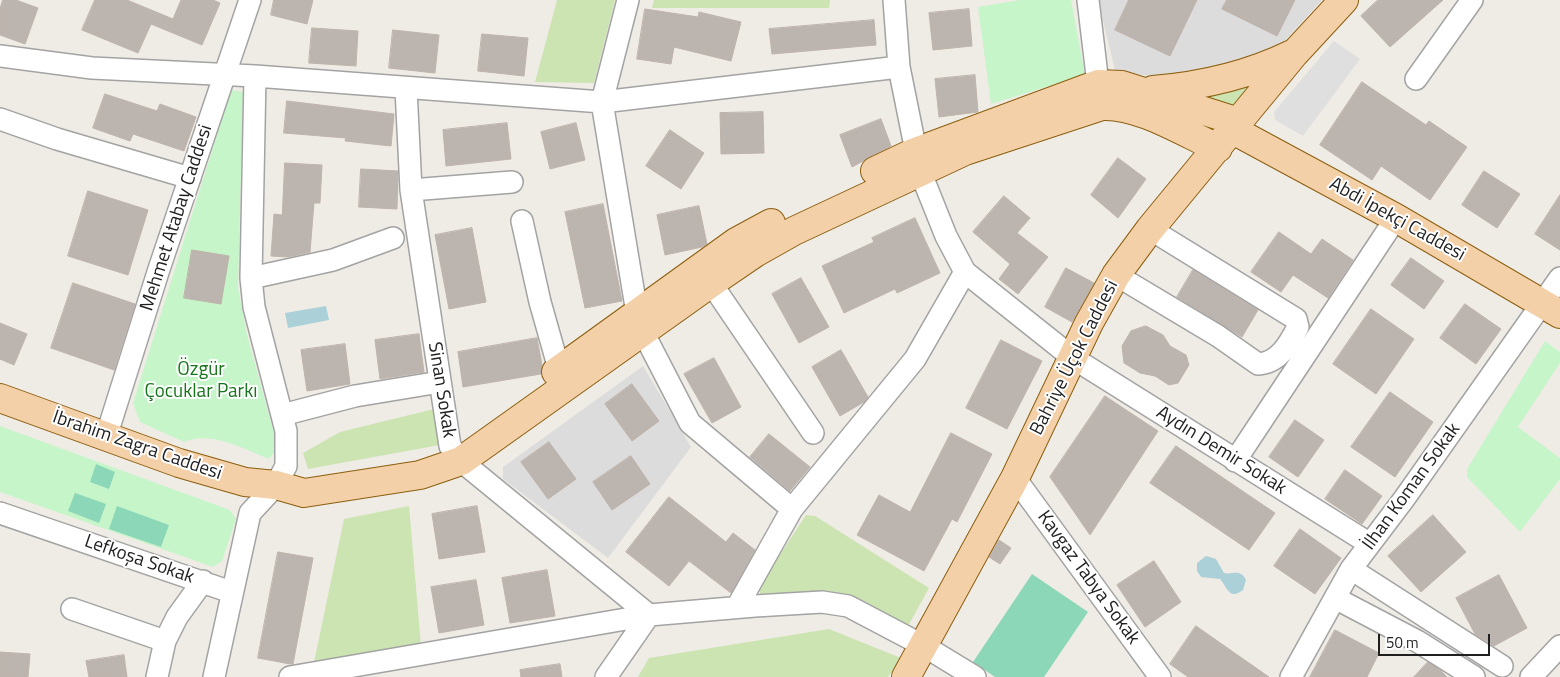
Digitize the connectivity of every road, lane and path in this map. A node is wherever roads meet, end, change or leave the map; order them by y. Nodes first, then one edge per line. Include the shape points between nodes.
1 (250, 0) edge
2 (628, 0) edge
3 (894, 0) edge
4 (1088, 0) edge
5 (1344, 0) edge
6 (1472, 0) edge
7 (1294, 54) junction
8 (0, 56) edge
9 (899, 67) junction
10 (224, 74) junction
11 (255, 76) junction
12 (1416, 79) dead end
13 (1098, 84) junction
14 (406, 89) junction
15 (1144, 91) junction
16 (602, 102) junction
17 (0, 118) edge
18 (1230, 133) junction
19 (918, 161) junction
20 (190, 178) junction
21 (512, 182) dead end
22 (411, 190) junction
23 (1396, 218) junction
24 (522, 220) dead end
25 (1150, 229) junction
26 (393, 238) dead end
27 (966, 272) junction
28 (1116, 275) junction
29 (251, 278) junction
30 (1560, 278) edge
31 (711, 283) junction
32 (1552, 309) edge
33 (640, 323) junction
34 (1074, 358) junction
35 (559, 369) junction
36 (440, 382) junction
37 (0, 398) edge
38 (282, 415) junction
39 (813, 433) dead end
40 (106, 437) junction
41 (456, 454) junction
42 (1235, 461) junction
43 (1015, 478) junction
44 (276, 485) junction
45 (792, 509) junction
46 (0, 513) edge
47 (1370, 544) junction
48 (1351, 569) junction
49 (203, 581) junction
50 (231, 592) junction
51 (1335, 598) junction
52 (737, 607) junction
53 (72, 609) dead end
54 (649, 615) junction
55 (165, 641) junction
56 (924, 646) junction
57 (1560, 646) edge
58 (1502, 666) dead end
59 (157, 677) edge
60 (214, 677) edge
61 (290, 677) edge
62 (606, 677) edge
63 (906, 677) edge
64 (975, 677) edge
65 (1160, 677) edge
66 (1291, 677) edge
67 (1474, 677) edge
68 (1531, 677) edge

1 - 10 street, Mehmet Atabay Caddesi
2 - 16 street
3 - 9 street
4 - 13 street
5 - 7 main road, Bahriye Üçok Caddesi
6 - 12 street
7 - 15 main road via 1265,67 1188,87
7 - 18 main road, Bahriye Üçok Caddesi
8 - 10 street via 92,68
9 - 16 street
9 - 19 street
10 - 11 street
10 - 20 street, Mehmet Atabay Caddesi
11 - 14 street
11 - 29 street
13 - 15 main road via 1109,83
13 - 19 main road
14 - 16 street
14 - 22 street, Sinan Sokak
15 - 18 main road
16 - 33 street
17 - 20 street via 57,139
18 - 19 main road via 1116,106 1102,106 965,151
18 - 23 main road, Abdi İpekçi Caddesi
18 - 25 main road, Bahriye Üçok Caddesi
19 - 27 street via 946,236
19 - 31 main road via 755,253
19 - 33 main road via 798,208 736,242
20 - 40 street, Mehmet Atabay Caddesi
21 - 22 street
22 - 36 street, Sinan Sokak
23 - 32 main road, Abdi İpekçi Caddesi
23 - 42 street
24 - 35 street
25 - 28 main road, Bahriye Üçok Caddesi
25 - 28 street via 1296,319 1298,327 1290,343 1274,360 1258,364
26 - 29 street via 333,260
27 - 34 street, Aydın Demir Sokak
27 - 45 street via 915,359
28 - 34 main road, Bahriye Üçok Caddesi
29 - 38 street via 254,307
30 - 32 street, İlhan Koman Sokak
31 - 33 main road
31 - 39 street
32 - 47 street, İlhan Koman Sokak
33 - 35 main road
33 - 41 main road
33 - 45 street via 690,423
34 - 42 street, Aydın Demir Sokak
34 - 43 main road, Bahriye Üçok Caddesi
35 - 41 main road via 475,431
36 - 38 street via 355,396
36 - 41 street, Sinan Sokak
37 - 40 main road, İbrahim Zagra Caddesi
38 - 44 street via 286,466
40 - 44 main road, İbrahim Zagra Caddesi via 216,474
41 - 44 main road, İbrahim Zagra Caddesi via 420,475 304,493
41 - 54 street, Sinan Sokak
42 - 47 street, Aydın Demir Sokak
43 - 56 main road, Bahriye Üçok Caddesi
43 - 65 street, Kavgaz Tabya Sokak
44 - 50 street via 250,514
45 - 52 street
46 - 49 street, Lefkoşa Sokak
47 - 48 street, İlhan Koman Sokak
48 - 51 street, İlhan Koman Sokak
48 - 58 street
49 - 50 street
49 - 55 street, Lefkoşa Sokak via 177,617
50 - 60 street
51 - 66 street, İlhan Koman Sokak
51 - 67 street via 1418,641
52 - 54 street
52 - 56 street via 822,602 848,606
53 - 55 street
54 - 61 street
54 - 62 street
55 - 59 street, Lefkoşa Sokak
56 - 63 main road, Bahriye Üçok Caddesi
56 - 64 street
57 - 68 street

